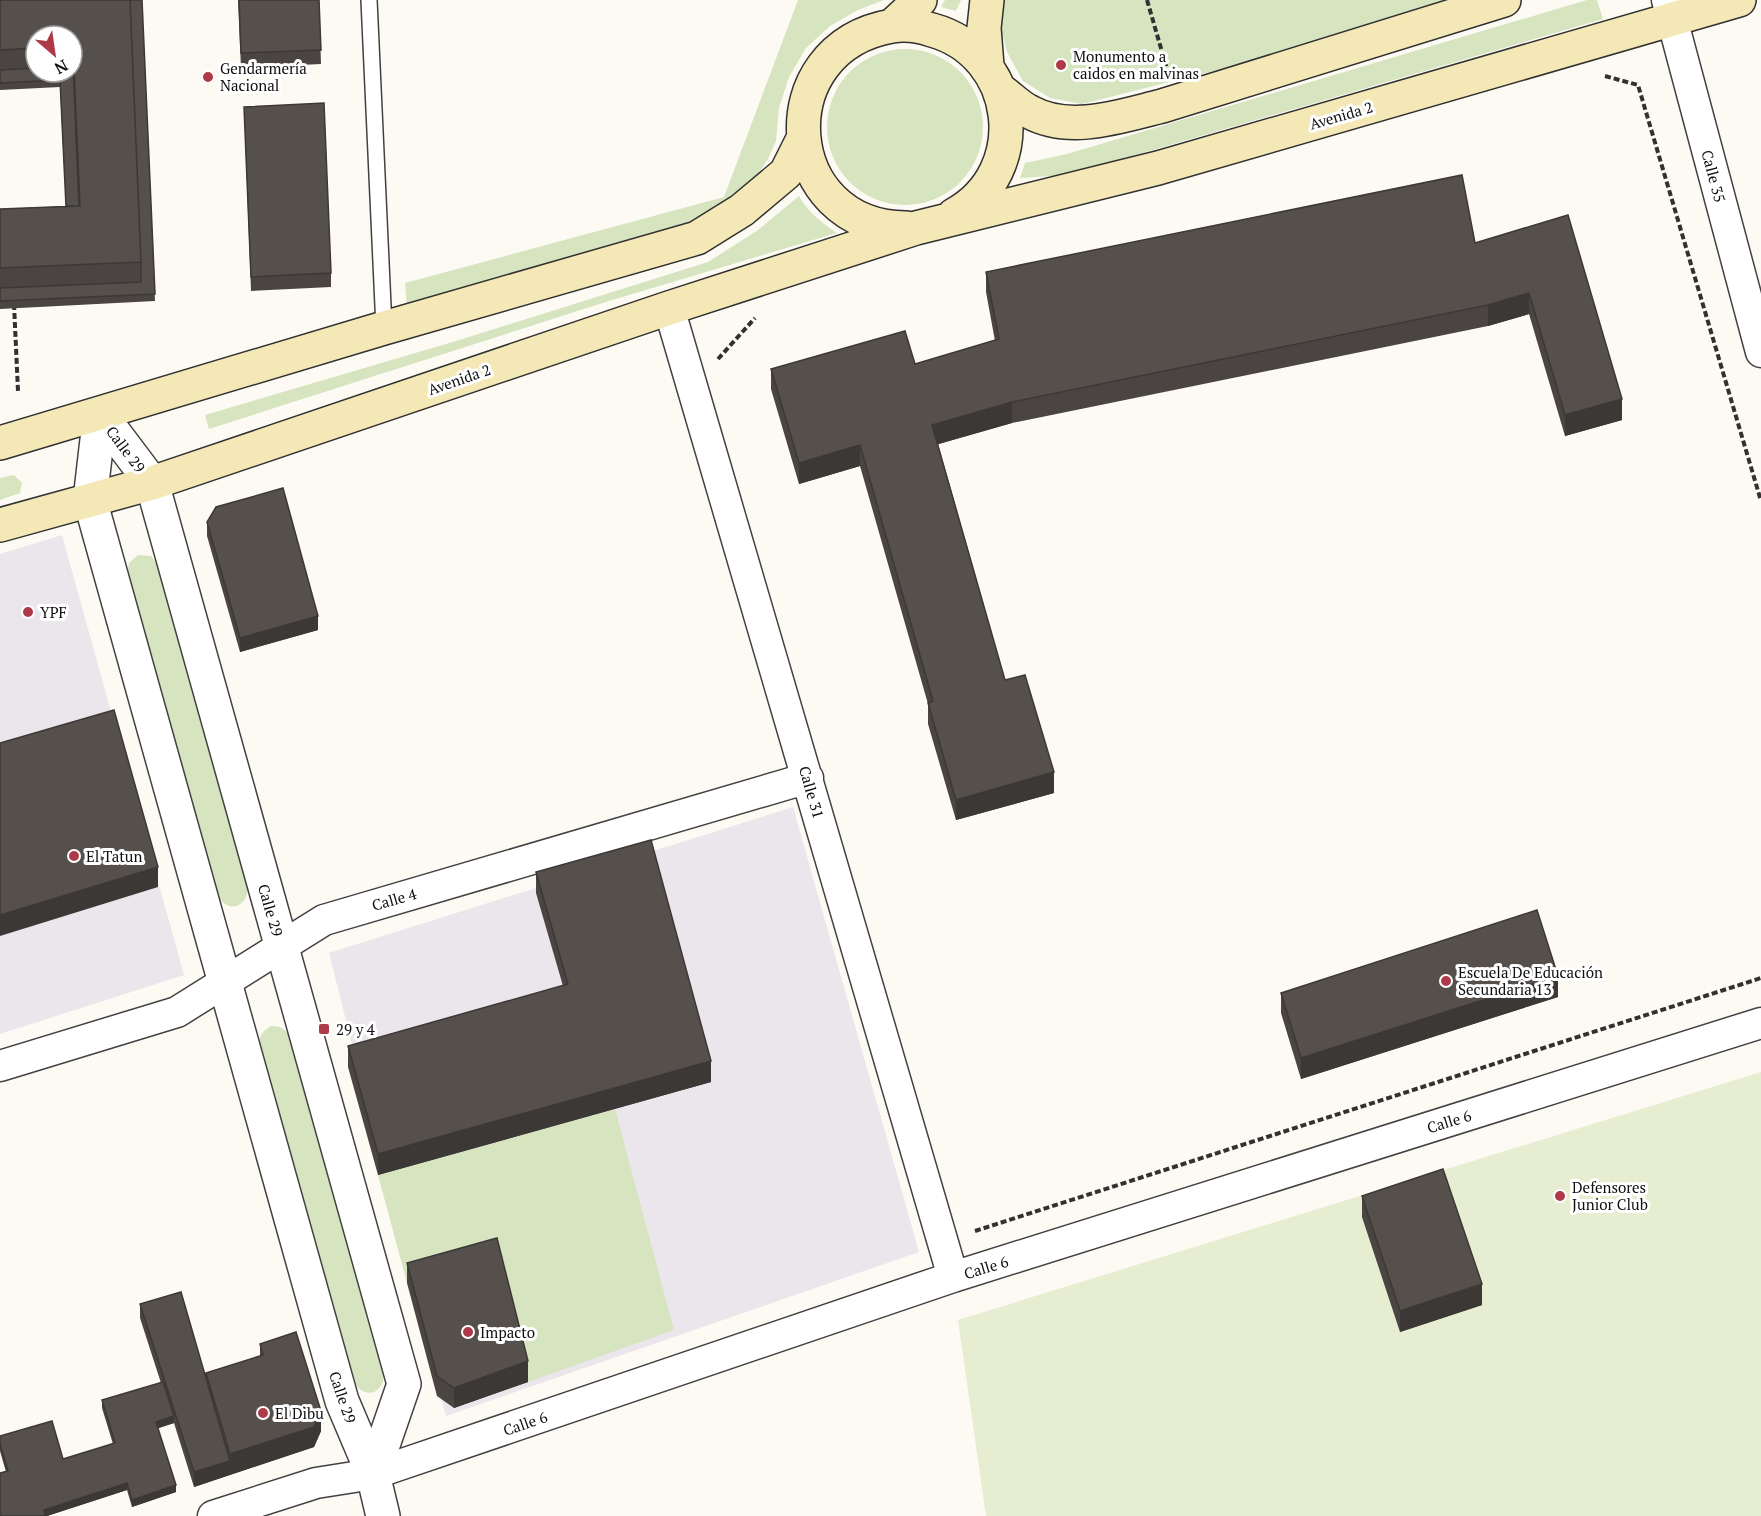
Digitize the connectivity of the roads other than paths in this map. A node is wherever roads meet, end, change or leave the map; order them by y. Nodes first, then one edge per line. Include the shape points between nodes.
1 (369, 0) edge
2 (920, 0) edge
3 (987, 0) edge
4 (1739, 0) edge
5 (1500, 1) edge
6 (1669, 9) edge
7 (893, 26) junction
8 (994, 78) junction
9 (803, 139) junction
10 (929, 225) junction
11 (669, 308) junction
12 (384, 328) junction
13 (1761, 352) edge
14 (99, 414) junction
15 (0, 444) edge
16 (152, 483) junction
17 (90, 500) junction
18 (0, 525) edge
19 (808, 778) junction
20 (282, 947) junction
21 (225, 982) junction
22 (1761, 1023) edge
23 (0, 1066) edge
24 (953, 1277) junction
25 (374, 1474) junction
26 (213, 1516) edge
27 (383, 1516) edge

1 - 12 lane
2 - 7 main road
3 - 8 main road via 984,28
4 - 6 main road, Avenida 2
5 - 8 main road, Avenida 2 via 1176,102 1105,120 1054,120 1030,113
6 - 10 main road, Avenida 2 via 1158,168
6 - 13 street, Calle 35
7 - 8 main road, Avenida 2 via 920,26 946,33 969,47
7 - 9 main road, Avenida 2 via 868,32 844,45 825,64 811,86 803,112
8 - 10 main road, Avenida 2 via 1006,116 1006,142 998,168 985,191 965,209
9 - 10 main road, Avenida 2 via 822,188 840,207 864,221 889,228
9 - 12 main road, Avenida 2 via 786,173 742,210 697,238
10 - 11 main road, Avenida 2
11 - 16 main road, Avenida 2
11 - 19 street, Calle 31
12 - 14 main road, Avenida 2
14 - 15 main road, Avenida 2
14 - 16 street, Calle 29
14 - 17 street, Calle 29
16 - 17 main road, Avenida 2
16 - 20 street, Calle 29
17 - 18 main road, Avenida 2
17 - 21 street, Calle 29
19 - 20 street, Calle 4 via 324,920
19 - 24 street, Calle 31
20 - 21 street, Calle 4
20 - 25 street, Calle 29 via 404,1384
21 - 23 street, Calle 4 via 177,1011
21 - 25 street, Calle 29 via 342,1401
22 - 24 street, Calle 6
24 - 25 street, Calle 6
25 - 26 street, Calle 6 via 316,1483
25 - 27 street, Calle 29

